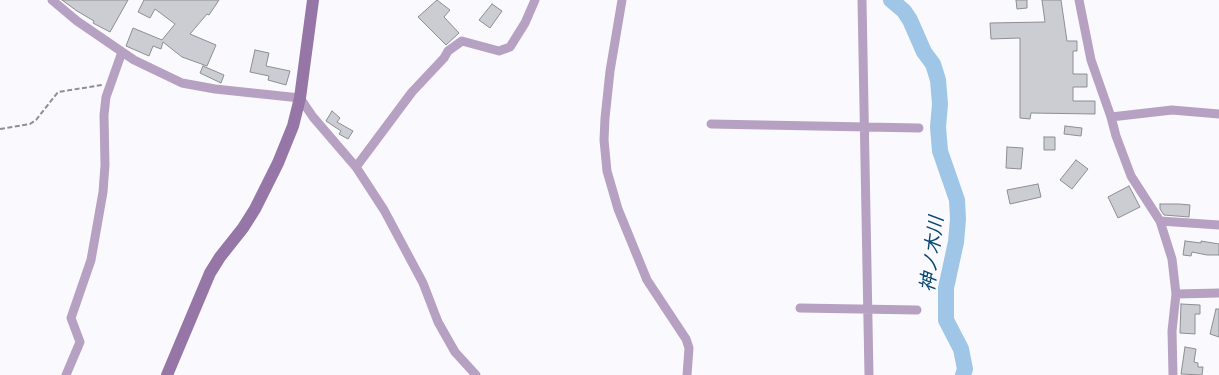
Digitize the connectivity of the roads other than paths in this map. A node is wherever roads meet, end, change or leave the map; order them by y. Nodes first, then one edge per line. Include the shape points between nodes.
1 (52, 0) edge
2 (313, 0) edge
3 (535, 0) edge
4 (622, 0) edge
5 (862, 0) edge
6 (1079, 0) edge
7 (122, 52) junction
8 (300, 98) junction
9 (1219, 114) edge
10 (1112, 117) junction
11 (711, 124) dead end
12 (866, 127) junction
13 (919, 128) dead end
14 (356, 167) junction
15 (1160, 222) junction
16 (1219, 225) edge
17 (1219, 293) edge
18 (1176, 294) junction
19 (800, 308) dead end
20 (868, 310) junction
21 (917, 310) dead end
22 (66, 375) edge
23 (167, 375) edge
24 (476, 375) edge
25 (687, 375) edge
26 (869, 375) edge
27 (1173, 375) edge

1 - 7 street
2 - 8 street
3 - 14 street via 510,47 499,51 462,41 448,51 412,92
4 - 25 street via 605,118 607,171 618,209 647,280 686,339 689,348
5 - 12 street
6 - 10 street via 1091,60
7 - 8 street via 182,82 216,90
7 - 22 street via 106,97 103,192 91,260 71,318 80,342
8 - 14 street
8 - 23 street via 278,163 255,209 210,273
9 - 10 street via 1172,110
10 - 15 street via 1131,176
11 - 12 street
12 - 13 street
12 - 20 street
14 - 24 street via 384,210 455,352
15 - 16 street
15 - 18 street via 1172,258
17 - 18 street
18 - 27 street via 1172,331
19 - 20 street
20 - 21 street
20 - 26 street

